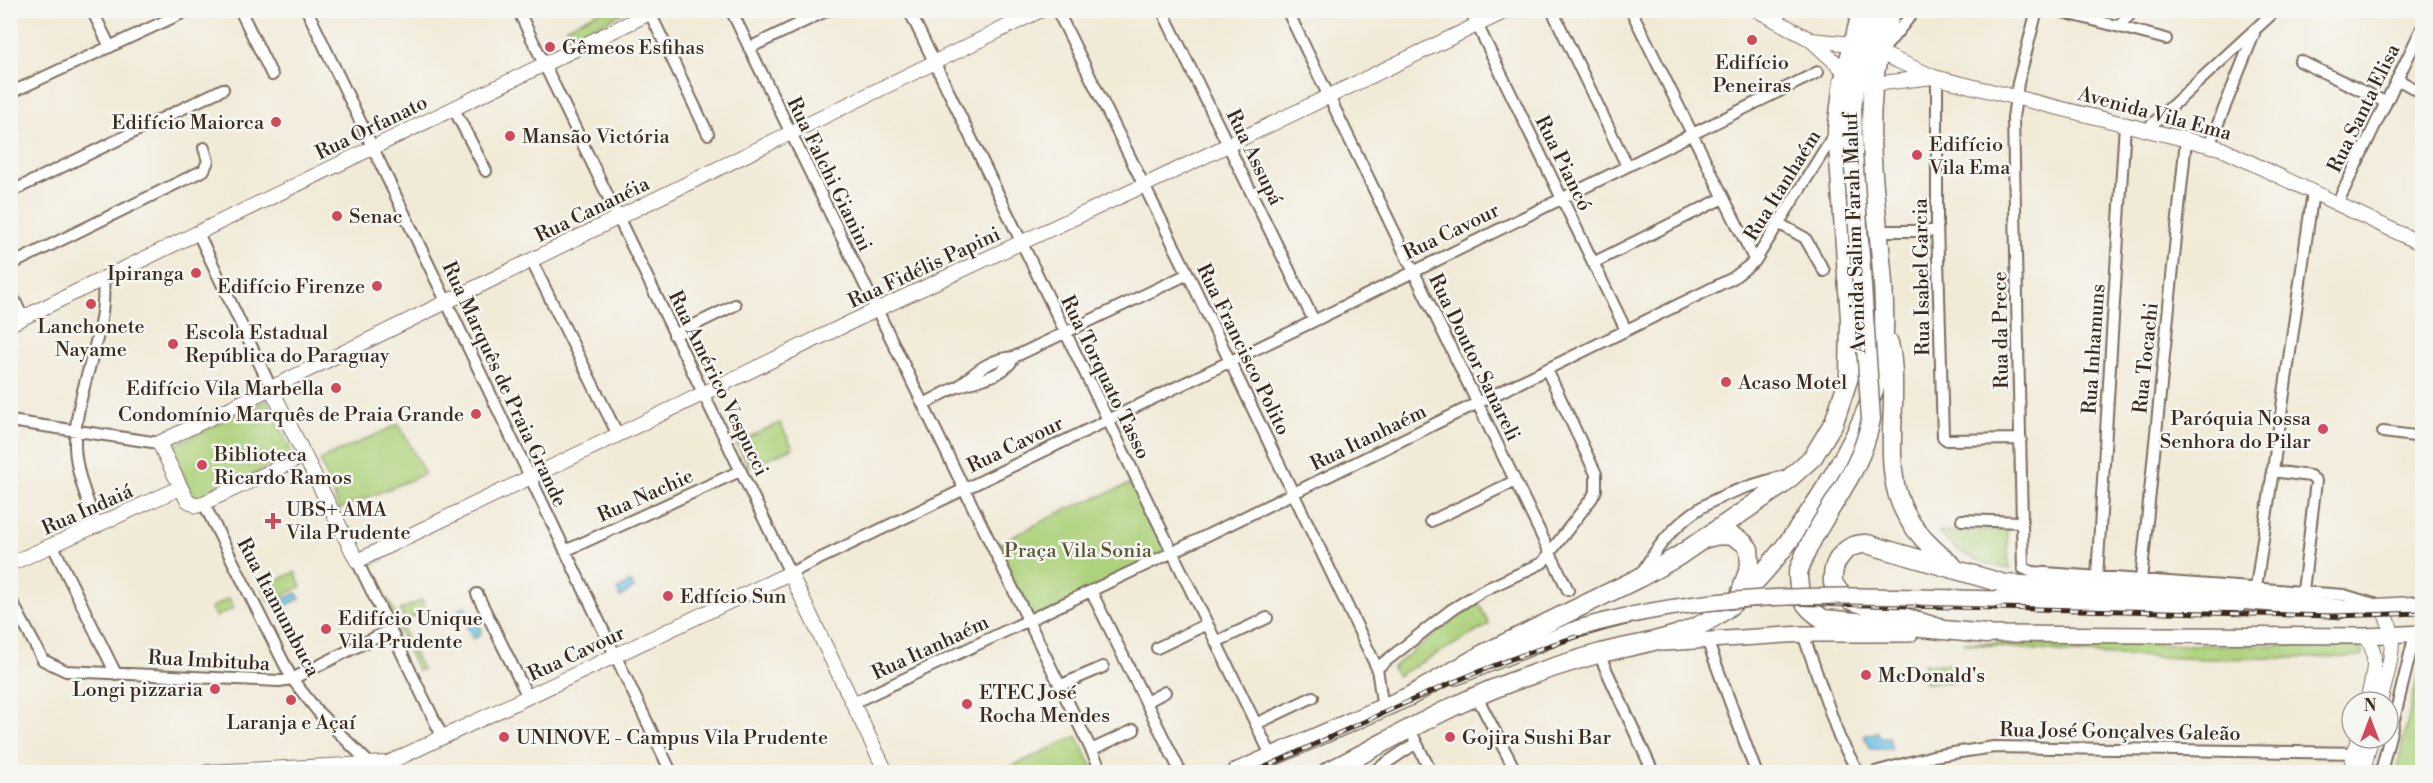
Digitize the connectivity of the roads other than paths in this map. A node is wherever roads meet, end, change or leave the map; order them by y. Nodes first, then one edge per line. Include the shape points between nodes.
1 (92, 10) edge
2 (189, 10) edge
3 (240, 10) edge
4 (307, 10) edge
5 (518, 10) edge
6 (731, 10) edge
7 (828, 10) edge
8 (909, 10) edge
9 (1041, 10) edge
10 (1057, 10) edge
11 (1162, 10) edge
12 (1287, 10) edge
13 (1470, 10) edge
14 (1508, 10) edge
15 (1552, 10) edge
16 (1631, 10) edge
17 (1757, 10) edge
18 (1862, 10) edge
19 (1875, 10) edge
20 (1892, 10) edge
21 (1915, 10) edge
22 (2037, 10) edge
23 (2055, 10) edge
24 (2135, 10) edge
25 (2276, 10) edge
26 (653, 12) edge
27 (1478, 26) junction
28 (2118, 26) junction
29 (2422, 28) edge
30 (2255, 30) junction
31 (2166, 39) dead end
32 (1811, 40) junction
33 (110, 47) junction
34 (749, 48) junction
35 (1866, 49) junction
36 (2300, 61) dead end
37 (934, 62) junction
38 (544, 65) junction
39 (1818, 72) dead end
40 (272, 75) dead end
41 (1859, 77) junction
42 (1935, 77) junction
43 (2397, 79) junction
44 (223, 89) dead end
45 (10, 93) edge
46 (2422, 93) edge
47 (2015, 96) junction
48 (1329, 97) junction
49 (2385, 102) junction
50 (454, 109) junction
51 (2125, 124) junction
52 (2147, 129) junction
53 (1837, 130) junction
54 (708, 134) dead end
55 (791, 134) junction
56 (1692, 135) junction
57 (2186, 140) junction
58 (1229, 145) junction
59 (2209, 146) junction
60 (204, 148) dead end
61 (372, 149) junction
62 (1627, 166) junction
63 (486, 171) dead end
64 (1145, 186) junction
65 (10, 192) edge
66 (2313, 192) junction
67 (1723, 198) junction
68 (1561, 199) junction
69 (2337, 204) junction
70 (618, 218) junction
71 (1778, 223) junction
72 (1878, 231) junction
73 (1937, 231) junction
74 (198, 233) junction
75 (1023, 243) junction
76 (2422, 244) edge
77 (531, 260) junction
78 (1755, 261) junction
79 (1593, 263) junction
80 (10, 265) edge
81 (1824, 271) dead end
82 (1414, 272) junction
83 (1188, 274) junction
84 (103, 279) junction
85 (10, 291) edge
86 (446, 302) junction
87 (735, 304) dead end
88 (876, 310) junction
89 (17, 321) edge
90 (1314, 321) junction
91 (1884, 327) junction
92 (1626, 330) junction
93 (1064, 333) junction
94 (674, 335) junction
95 (1231, 361) junction
96 (1547, 370) junction
97 (271, 388) junction
98 (703, 394) junction
99 (924, 404) junction
100 (1478, 404) junction
101 (10, 421) edge
102 (1106, 421) junction
103 (76, 432) junction
104 (2383, 432) dead end
105 (618, 435) junction
106 (2422, 436) edge
107 (2021, 439) junction
108 (159, 442) junction
109 (304, 456) junction
110 (740, 471) junction
111 (1800, 471) junction
112 (2272, 471) junction
113 (529, 478) junction
114 (1515, 481) junction
115 (180, 488) junction
116 (964, 490) junction
117 (1294, 493) junction
118 (204, 504) junction
119 (1962, 520) dead end
120 (1431, 521) dead end
121 (2021, 522) junction
122 (97, 527) junction
123 (1705, 538) junction
124 (53, 546) junction
125 (565, 551) junction
126 (1171, 553) junction
127 (1551, 553) junction
128 (357, 561) junction
129 (10, 564) edge
130 (790, 573) junction
131 (1960, 573) junction
132 (2097, 577) junction
133 (1639, 578) junction
134 (2141, 580) junction
135 (2256, 588) junction
136 (1568, 590) dead end
137 (1091, 591) junction
138 (2303, 591) junction
139 (477, 594) dead end
140 (1739, 597) junction
141 (10, 598) edge
142 (2422, 604) edge
143 (2381, 608) junction
144 (2340, 609) junction
145 (1267, 618) dead end
146 (1028, 621) junction
147 (1207, 624) junction
148 (1939, 628) junction
149 (390, 630) junction
150 (2419, 633) edge
151 (1803, 634) junction
152 (1987, 634) junction
153 (2391, 635) junction
154 (2367, 636) junction
155 (1707, 640) junction
156 (1216, 642) junction
157 (1648, 644) junction
158 (1157, 648) dead end
159 (1599, 654) junction
160 (615, 656) junction
161 (1103, 667) dead end
162 (1377, 668) junction
163 (116, 674) junction
164 (292, 679) junction
165 (1059, 687) junction
166 (2370, 690) edge
167 (2383, 690) edge
168 (1165, 692) dead end
169 (1476, 695) junction
170 (1410, 696) junction
171 (528, 697) junction
172 (1313, 697) dead end
173 (1146, 702) junction
174 (853, 703) junction
175 (1383, 709) junction
176 (1256, 724) junction
177 (1134, 730) dead end
178 (1412, 735) junction
179 (443, 738) junction
180 (1090, 750) junction
181 (2360, 750) edge
182 (2363, 750) edge
183 (2361, 753) junction
184 (1272, 757) junction
185 (10, 763) edge
186 (1178, 766) dead end
187 (375, 769) edge
188 (14, 772) edge
189 (207, 772) edge
190 (671, 772) edge
191 (886, 772) edge
192 (1102, 772) edge
193 (1237, 772) edge
194 (1327, 772) edge
195 (1373, 772) edge
196 (1431, 772) edge
197 (1516, 772) edge
198 (1653, 772) edge
199 (1756, 772) edge
200 (1858, 772) edge
201 (1875, 772) edge
202 (2350, 772) edge
203 (2363, 772) edge
204 (2381, 772) edge

1 - 33 street
2 - 33 street
3 - 40 street
4 - 61 street, Rua Marquês de Praia Grande
5 - 38 street, Rua Américo Vespucci
6 - 34 street, Rua Falchi Gianini
7 - 34 street
8 - 37 street, Rua Torquato Tasso
9 - 37 street, Rua Cananéia
10 - 64 street, Rua Francisco Polito
11 - 58 street, Rua Assupá
12 - 48 street, Rua Doutor Sanareli
13 - 27 street, Rua Piancó
14 - 27 street, Rua Fidélis Papini
15 - 62 street
16 - 56 street
17 - 32 street, Avenida Vila Ema
18 - 35 highway
19 - 35 highway
20 - 35 highway
21 - 35 street
22 - 47 street, Rua da Prece
23 - 28 street
24 - 28 street
25 - 30 street
26 - 38 street, Rua Orfanato
26 - 54 street
27 - 48 street, Rua Fidélis Papini
27 - 68 street, Rua Piancó
28 - 31 street
29 - 43 street, Rua Santa Elisa
30 - 52 street
30 - 59 street
32 - 35 street, Avenida Vila Ema
32 - 41 street, Avenida Vila Ema
33 - 45 street
34 - 55 street, Rua Falchi Gianini
35 - 41 highway
35 - 42 street, Avenida Vila Ema
36 - 49 street
37 - 55 street, Rua Cananéia
37 - 75 street, Rua Torquato Tasso
38 - 50 street, Rua Orfanato
38 - 70 street, Rua Américo Vespucci
39 - 56 street, Rua Cavour
41 - 42 street, Avenida Vila Ema
41 - 53 highway, Avenida Salim Farah Maluf
41 - 72 highway, Avenida Salim Farah Maluf via 1872,121
41 - 148 highway, bridge via 1852,108 1853,153 1871,418 1855,471 1798,573 1800,596 1823,619
42 - 47 street, Avenida Vila Ema
42 - 73 street, Rua Isabel Garcia
43 - 46 street
43 - 49 street, Rua Santa Elisa
44 - 65 street
47 - 51 street, Avenida Vila Ema
47 - 107 street, Rua da Prece
48 - 58 street, Rua Fidélis Papini
48 - 82 street, Rua Doutor Sanareli
49 - 69 street, Rua Santa Elisa
50 - 61 street, Rua Orfanato
50 - 63 street
51 - 52 street, Avenida Vila Ema
51 - 132 street, Rua Inhamuns
52 - 57 street, Avenida Vila Ema
53 - 71 street, Rua Itanhaém
53 - 111 highway, Avenida Salim Farah Maluf via 1852,353 1849,377 1834,422
55 - 70 street, Rua Cananéia
55 - 88 street, Rua Falchi Gianini
56 - 62 street, Rua Cavour
56 - 67 street
57 - 59 street, Avenida Vila Ema
57 - 134 street, Rua Tocachi
58 - 64 street, Rua Fidélis Papini
58 - 90 street, Rua Assupá
59 - 66 street, Avenida Vila Ema
60 - 80 street via 208,161 204,170
61 - 74 street, Rua Orfanato
61 - 86 street, Rua Marquês de Praia Grande
62 - 68 street, Rua Cavour
64 - 75 street, Rua Fidélis Papini
64 - 83 street, Rua Francisco Polito
66 - 69 street, Avenida Vila Ema
66 - 112 street
67 - 78 street
67 - 79 street
68 - 79 street, Rua Piancó
68 - 82 street, Rua Cavour
69 - 76 street, Avenida Vila Ema
70 - 77 street, Rua Cananéia
70 - 94 street, Rua Américo Vespucci
71 - 78 street, Rua Itanhaém
71 - 81 street via 1805,238
72 - 73 street
72 - 91 highway, Avenida Salim Farah Maluf
73 - 107 street, Rua Isabel Garcia via 1944,440
74 - 84 street, Rua Orfanato
74 - 97 street
75 - 88 street, Rua Fidélis Papini
75 - 93 street, Rua Torquato Tasso
77 - 86 street, Rua Cananéia
77 - 105 street
78 - 92 street, Rua Itanhaém via 1733,278
79 - 92 street, Rua Piancó
82 - 90 street, Rua Cavour
82 - 100 street, Rua Doutor Sanareli
83 - 93 street
83 - 95 street, Rua Francisco Polito
84 - 89 street, Rua Orfanato
84 - 103 street via 105,299
85 - 89 street
86 - 97 street, Rua Cananéia
86 - 113 street, Rua Marquês de Praia Grande
87 - 94 street
88 - 98 street, Rua Fidélis Papini
88 - 99 street, Rua Falchi Gianini
90 - 95 street, Rua Cavour
91 - 131 highway via 1893,366 1891,457 1896,493 1918,536
91 - 140 highway, Avenida Salim Farah Maluf via 1878,381 1853,439 1775,562
92 - 96 street, Rua Itanhaém
93 - 99 street via 979,369 959,386
93 - 102 street, Rua Torquato Tasso
94 - 98 street, Rua Américo Vespucci
95 - 102 street, Rua Cavour
95 - 117 street, Rua Francisco Polito
96 - 100 street, Rua Itanhaém
96 - 127 street via 1597,482 1592,498
97 - 108 street, Rua Cananéia
97 - 109 street
98 - 105 street, Rua Fidélis Papini
98 - 110 street, Rua Américo Vespucci
99 - 116 street, Rua Falchi Gianini
100 - 114 street, Rua Doutor Sanareli
100 - 117 street, Rua Itanhaém
101 - 103 street
102 - 116 street, Rua Cavour
102 - 126 street, Rua Torquato Tasso
103 - 108 street
103 - 122 street via 79,469
104 - 106 street
105 - 113 street, Rua Fidélis Papini
107 - 121 street, Rua da Prece
108 - 115 street
109 - 118 street
109 - 128 street
110 - 125 street, Rua Nachie
110 - 130 street, Rua Américo Vespucci
111 - 123 highway, Avenida Salim Farah Maluf
111 - 133 street via 1706,503 1668,534
112 - 135 street
112 - 138 street via 2310,476 2316,481
113 - 125 street, Rua Marquês de Praia Grande
113 - 128 street, Rua Fidélis Papini
114 - 120 street
114 - 127 street, Rua Doutor Sanareli
115 - 118 street via 192,504
115 - 122 street, Rua Indaiá
116 - 130 street, Rua Cavour
116 - 146 street, Rua Falchi Gianini
117 - 126 street, Rua Itanhaém
117 - 162 street, Rua Francisco Polito
118 - 164 street, Rua Itamumbuca
119 - 121 street
121 - 132 street, Rua da Prece via 2025,570
122 - 124 street, Rua Indaiá
123 - 133 highway, Avenida Salim Farah Maluf
123 - 140 highway via 1728,535 1744,542 1749,549 1750,565
124 - 129 street, Rua Indaiá
124 - 163 street
125 - 160 street, Rua Marquês de Praia Grande
126 - 137 street, Rua Itanhaém
126 - 147 street, Rua Torquato Tasso
127 - 136 street, Rua Doutor Sanareli
127 - 162 street via 1542,563 1451,610
128 - 149 street
130 - 160 street, Rua Cavour
130 - 174 street, Rua Américo Vespucci
131 - 144 highway via 2022,586 2194,595
131 - 148 highway via 1867,544 1852,546 1834,566 1834,586 1845,597
132 - 134 street
133 - 170 highway, Avenida Salim Farah Maluf via 1482,654
134 - 135 street
135 - 138 street
137 - 146 street, Rua Itanhaém
137 - 173 street
138 - 143 street via 2356,597
139 - 171 street
140 - 157 highway, Avenida Salim Farah Maluf via 1719,614
141 - 163 street, Rua Imbituba via 34,647 52,667
142 - 143 main road
143 - 144 main road
143 - 153 street
144 - 170 main road, bridge via 1759,597 1661,608 1579,628
145 - 156 street
146 - 165 street, Rua Falchi Gianini
146 - 174 street, Rua Itanhaém
147 - 156 street, Rua Torquato Tasso
147 - 158 street
148 - 152 highway
149 - 164 street, Rua Imbituba
149 - 179 street
150 - 153 main road
150 - 204 street
151 - 152 main road
151 - 155 main road
151 - 200 street via 1839,737
152 - 154 main road
153 - 154 main road
153 - 167 street
154 - 166 street via 2376,662
155 - 157 main road
155 - 199 street
156 - 176 street, Rua Torquato Tasso
157 - 159 highway, Avenida Salim Farah Maluf
159 - 169 highway, Avenida Salim Farah Maluf
159 - 198 street
160 - 171 street, Rua Cavour
160 - 190 street, Rua Marquês de Praia Grande
161 - 165 street
162 - 175 street, Rua Francisco Polito
163 - 164 street, Rua Imbituba via 254,682
164 - 187 street, Rua Itamumbuca via 319,713
165 - 180 street, Rua Falchi Gianini
168 - 173 street
169 - 178 highway, Avenida Salim Farah Maluf
169 - 197 street
170 - 175 highway, Avenida Salim Farah Maluf
171 - 179 street, Rua Cavour
172 - 176 street
173 - 186 street
174 - 191 street, Rua Américo Vespucci
175 - 184 highway, Avenida Salim Farah Maluf
176 - 184 street, Rua Torquato Tasso
177 - 180 street
178 - 194 highway, Avenida Salim Farah Maluf
178 - 195 street
178 - 196 street
179 - 187 street, Rua Cavour
180 - 192 street, Rua Falchi Gianini
181 - 183 street
182 - 183 street
183 - 201 street, Rua José Gonçalves Galeão via 1994,747 1933,756
183 - 202 street
183 - 203 street
184 - 193 highway, Avenida Salim Farah Maluf
185 - 188 street
187 - 189 street, Rua Cavour

